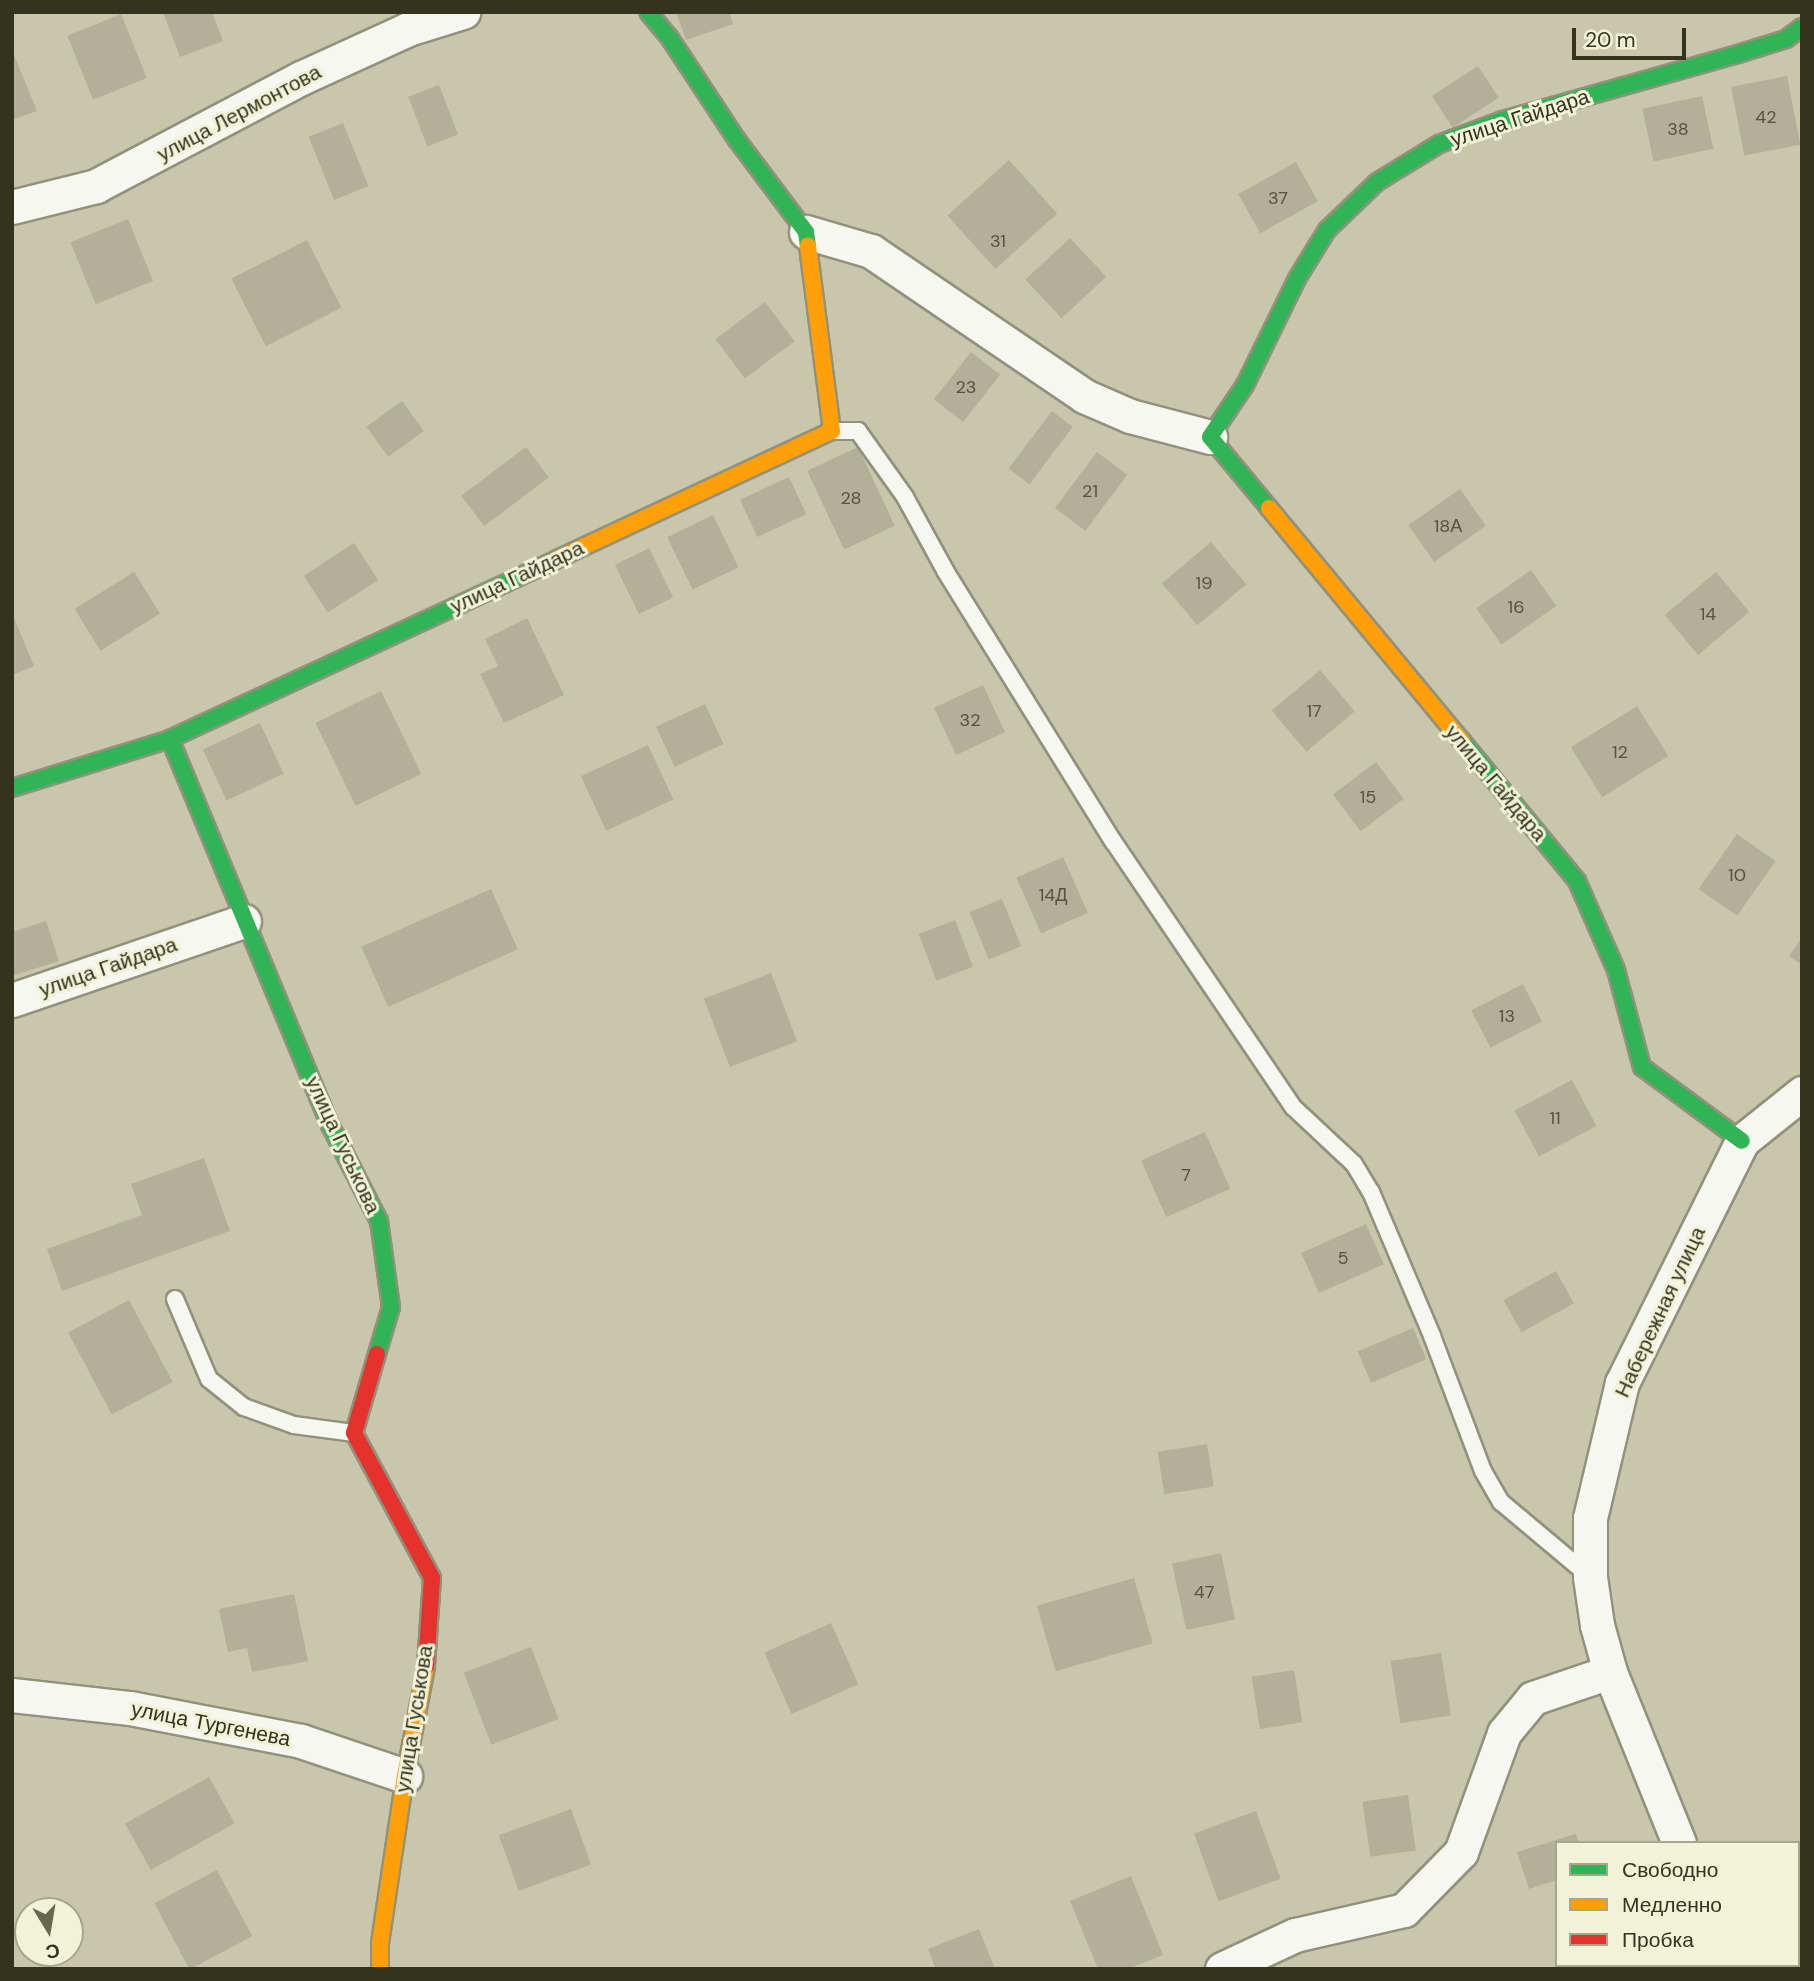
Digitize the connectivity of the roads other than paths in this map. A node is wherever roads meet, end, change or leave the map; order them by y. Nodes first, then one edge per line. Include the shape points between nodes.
1 (463, 12) edge
2 (648, 12) edge
3 (1802, 27) edge
4 (12, 207) edge
5 (806, 232) junction
6 (832, 431) junction
7 (1210, 437) junction
8 (170, 740) junction
9 (12, 788) edge
10 (244, 921) junction
11 (12, 1000) edge
12 (1802, 1093) edge
13 (1742, 1141) junction
14 (175, 1299) dead end
15 (354, 1433) junction
16 (1590, 1577) junction
17 (1609, 1672) junction
18 (12, 1695) edge
19 (405, 1776) junction
20 (1678, 1841) edge
21 (380, 1969) edge
22 (1222, 1969) edge

1 - 4 street, улица Лермонтова via 408,29 300,78 96,186
2 - 5 street
3 - 7 street, улица Гайдара via 1774,42 1465,134 1439,144 1377,182 1327,230 1298,277 1245,385
5 - 6 street
5 - 7 street via 872,251 1084,396 1130,416
6 - 8 street, улица Гайдара
6 - 16 lane via 858,431 905,497 946,572 1113,841 1293,1107 1353,1164 1371,1192 1483,1471 1501,1502
7 - 13 street, улица Гайдара via 1577,881 1616,970 1642,1067
8 - 9 street, улица Гайдара
8 - 10 street, улица Гуськова
10 - 11 street, улица Гайдара
10 - 15 street, улица Гуськова via 330,1125 379,1221 391,1307
12 - 13 street, Набережная улица
13 - 16 street, Набережная улица via 1622,1383 1590,1518
14 - 15 lane via 209,1379 244,1407 294,1425
15 - 19 street, улица Гуськова via 432,1578 425,1681
16 - 17 street, Набережная улица
17 - 20 street, Набережная улица
17 - 22 street via 1533,1698 1504,1733 1461,1852 1404,1910 1295,1935
18 - 19 street, улица Тургенева via 130,1708 301,1741
19 - 21 street, улица Гуськова

